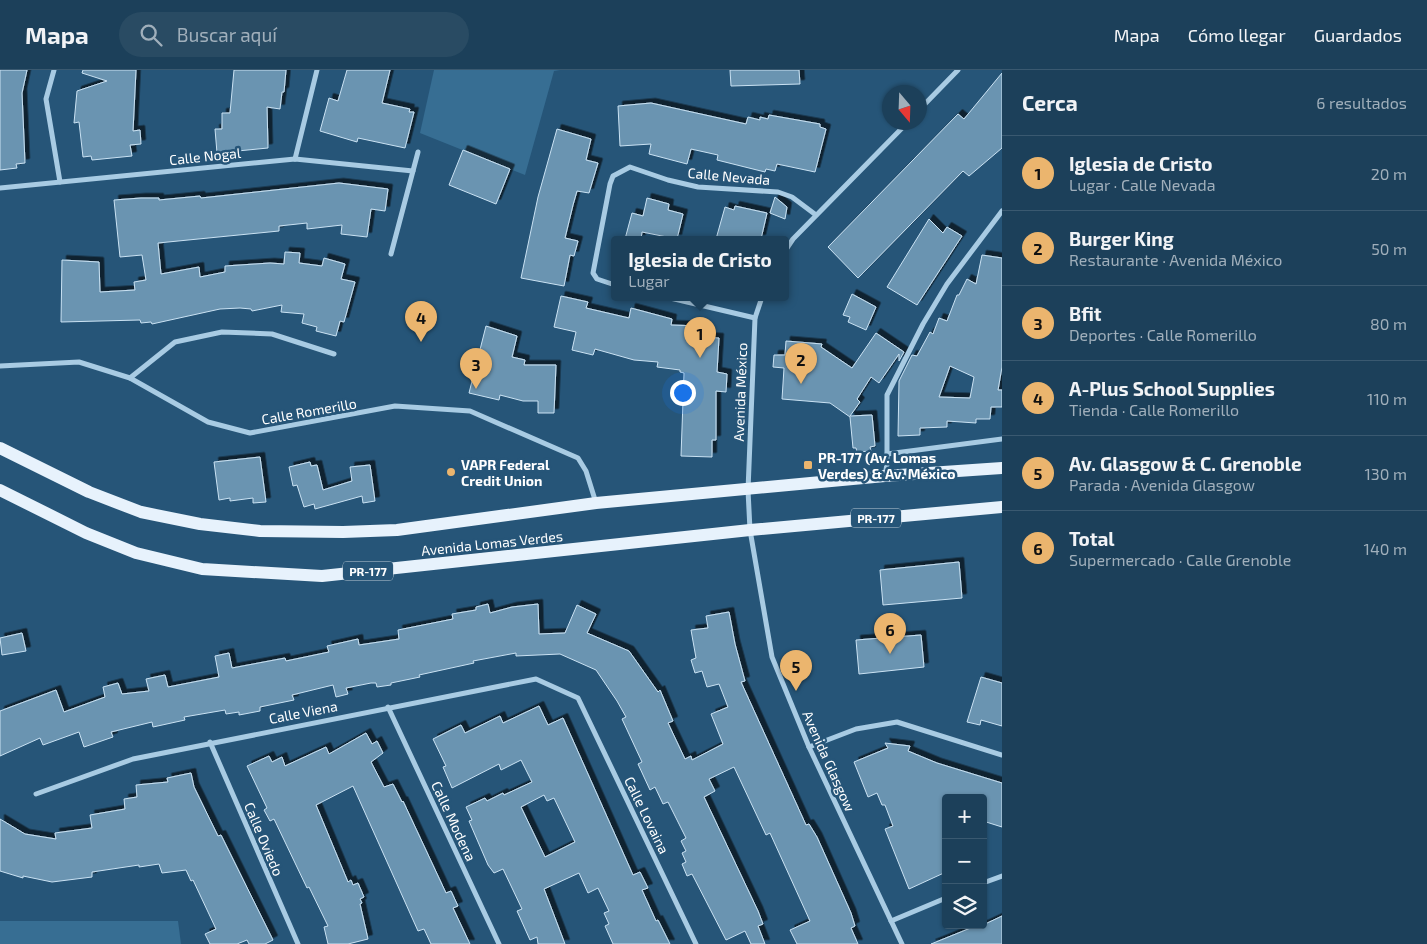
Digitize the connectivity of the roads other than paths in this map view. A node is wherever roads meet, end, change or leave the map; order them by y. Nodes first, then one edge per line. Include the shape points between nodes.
1 (54, 70) edge
2 (317, 70) edge
3 (958, 70) edge
4 (927, 103) edge
5 (900, 130) edge
6 (418, 152) dead end
7 (295, 159) junction
8 (413, 172) junction
9 (60, 182) junction
10 (0, 188) edge
11 (1002, 211) edge
12 (816, 215) junction
13 (789, 246) edge
14 (391, 254) dead end
15 (611, 284) edge
16 (683, 301) edge
17 (761, 301) edge
18 (755, 318) junction
19 (334, 354) dead end
20 (0, 366) edge
21 (130, 378) junction
22 (1002, 439) edge
23 (0, 448) edge
24 (887, 454) junction
25 (1002, 468) edge
26 (885, 476) junction
27 (0, 490) edge
28 (748, 490) junction
29 (596, 503) junction
30 (1002, 507) edge
31 (750, 530) junction
32 (576, 697) joint
33 (388, 707) junction
34 (210, 742) junction
35 (808, 747) junction
36 (1002, 755) edge
37 (36, 794) dead end
38 (1002, 876) edge
39 (987, 882) edge
40 (942, 900) edge
41 (890, 920) junction
42 (298, 944) edge
43 (499, 944) edge
44 (696, 944) edge
45 (902, 944) edge

1 - 9 street via 46,99
2 - 7 street
3 - 4 street
5 - 12 street
6 - 8 street
7 - 8 street, Calle Nogal
7 - 9 street, Calle Nogal
8 - 14 street
9 - 10 street, Calle Nogal
11 - 24 street via 947,284 887,395
12 - 13 street
12 - 15 street, Calle Nevada via 792,197 778,192 698,187 630,167 613,176 610,184 593,273 597,279
16 - 18 street
17 - 18 street, Avenida México
18 - 28 street, Avenida México
19 - 21 street via 272,334 222,332 174,342
20 - 21 street, Calle Romerillo via 79,362
21 - 29 street, Calle Romerillo via 208,422 250,433 395,406 470,411 578,458 586,470
22 - 24 street
23 - 29 main road, Avenida Lomas Verdes via 89,492 141,512 200,524 260,531 397,530
24 - 26 street
25 - 26 main road, Avenida Lomas Verdes
26 - 28 main road, Avenida Lomas Verdes
27 - 31 main road, Avenida Lomas Verdes / PR-177 via 86,533 136,553 202,569 322,576
28 - 29 main road, Avenida Lomas Verdes
28 - 31 street, Avenida Glasgow
30 - 31 main road, Avenida Lomas Verdes / PR-177
31 - 35 street, Avenida Glasgow via 772,657
32 - 33 street, Calle Viena via 536,679
32 - 44 street, Calle Lovaina
33 - 34 street, Calle Viena
33 - 43 street, Calle Modena
34 - 37 street, Calle Viena via 133,759
34 - 42 street, Calle Oviedo
35 - 36 street via 856,729 897,722
35 - 41 street, Avenida Glasgow
38 - 39 street
40 - 41 street
41 - 45 street, Avenida Glasgow

